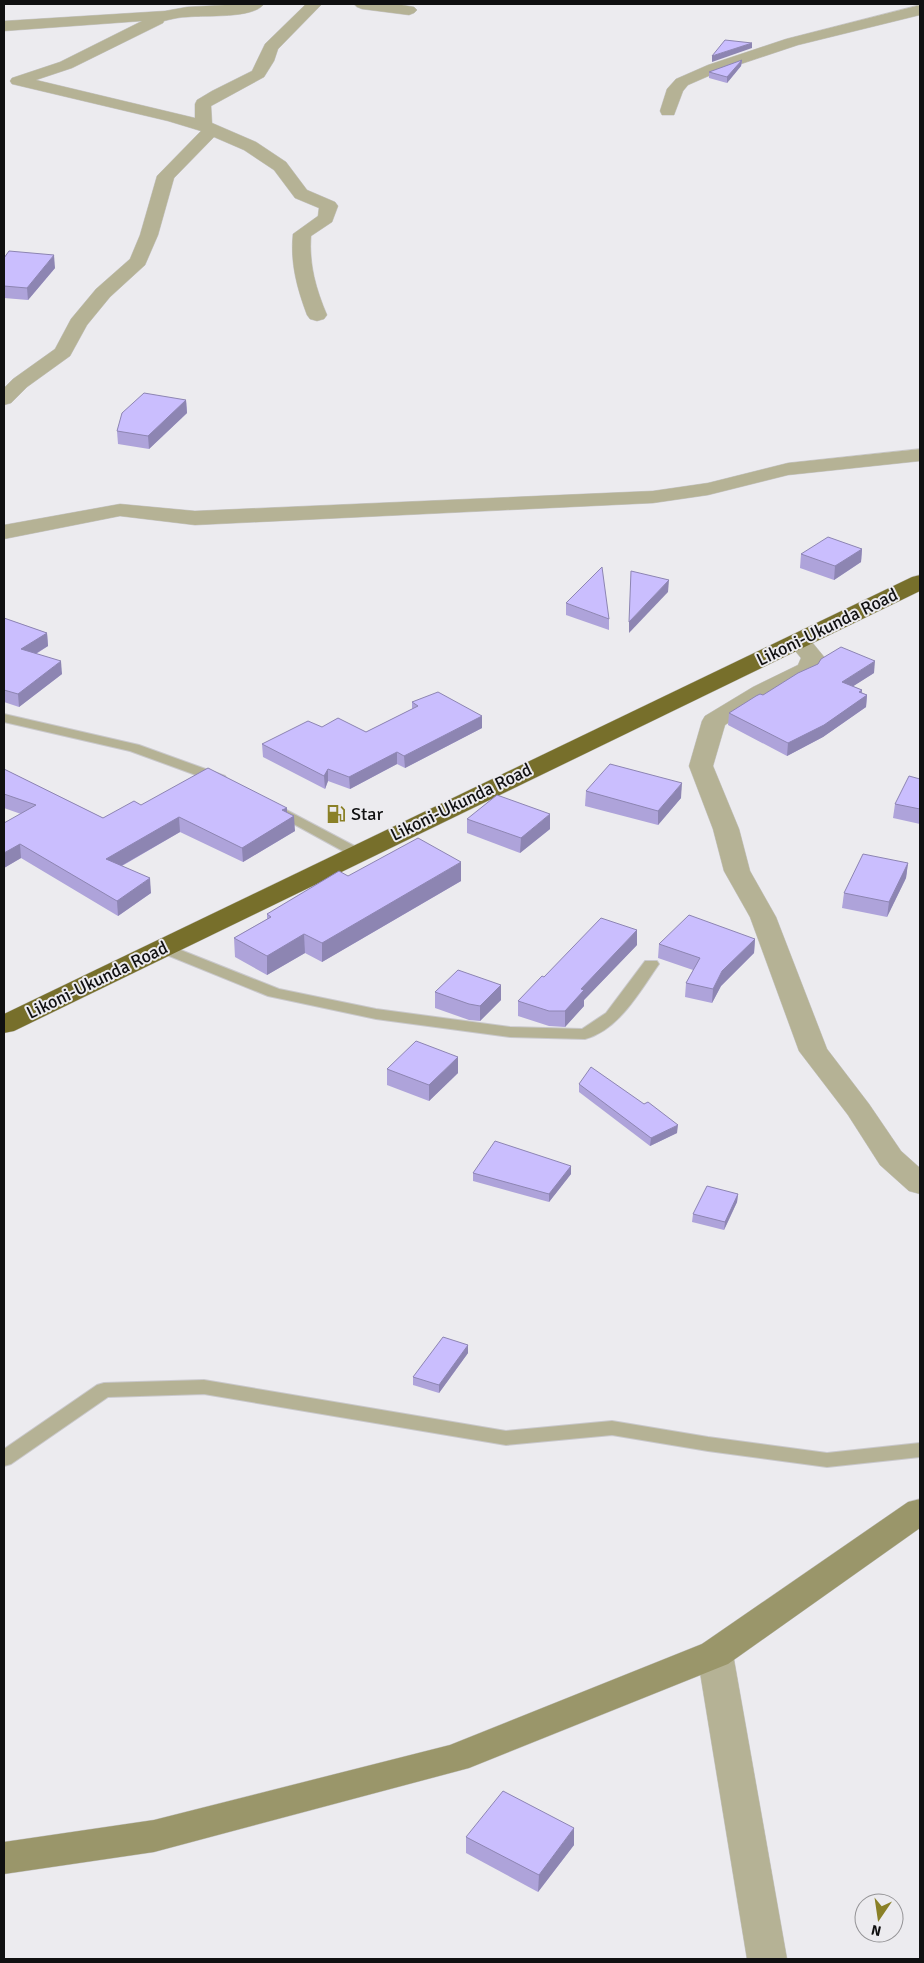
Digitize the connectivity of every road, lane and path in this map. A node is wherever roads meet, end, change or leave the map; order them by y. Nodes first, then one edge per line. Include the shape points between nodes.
1 (256, 4) edge
2 (314, 4) edge
3 (362, 4) edge
4 (88, 6) dead end
5 (409, 10) dead end
6 (920, 10) edge
7 (132, 16) junction
8 (165, 16) junction
9 (4, 26) edge
10 (11, 83) edge
11 (668, 112) dead end
12 (212, 129) junction
13 (317, 315) dead end
14 (4, 399) edge
15 (920, 455) edge
16 (4, 532) edge
17 (920, 582) edge
18 (799, 641) junction
19 (4, 718) edge
20 (232, 784) edge
21 (265, 802) edge
22 (356, 853) junction
23 (163, 948) junction
24 (651, 964) dead end
25 (4, 1025) edge
26 (920, 1184) edge
27 (920, 1450) edge
28 (4, 1459) edge
29 (920, 1511) edge
30 (715, 1654) junction
31 (4, 1858) edge
32 (766, 1959) edge

1 - 8 street via 245,9
2 - 12 street via 271,47 258,74 203,104 204,126
3 - 5 street
4 - 7 street
6 - 11 street via 792,42 714,68 682,82 675,89
7 - 8 street
7 - 9 street
8 - 10 street via 66,65
10 - 12 street via 163,114
12 - 13 street via 250,146 280,166 301,194 329,206 326,218 302,234 300,254 304,282
12 - 14 street via 166,176 138,261 96,300 62,352
15 - 16 street via 788,469 716,488 653,496 195,518 120,510
17 - 18 highway, Likoni-Ukunda Road
18 - 22 highway, Likoni-Ukunda Road
18 - 26 street via 813,658 808,669 761,692 714,721 701,766 726,829 737,872 763,917 813,1051 890,1158
19 - 20 lane via 134,748
21 - 22 lane
22 - 23 highway, Likoni-Ukunda Road
23 - 24 lane via 274,993 376,1014 510,1032 585,1034 612,1017
23 - 25 highway, Likoni-Ukunda Road
27 - 28 lane via 827,1460 612,1428 506,1438 204,1387 104,1390
29 - 30 street
30 - 31 street via 456,1758 154,1836
30 - 32 street

